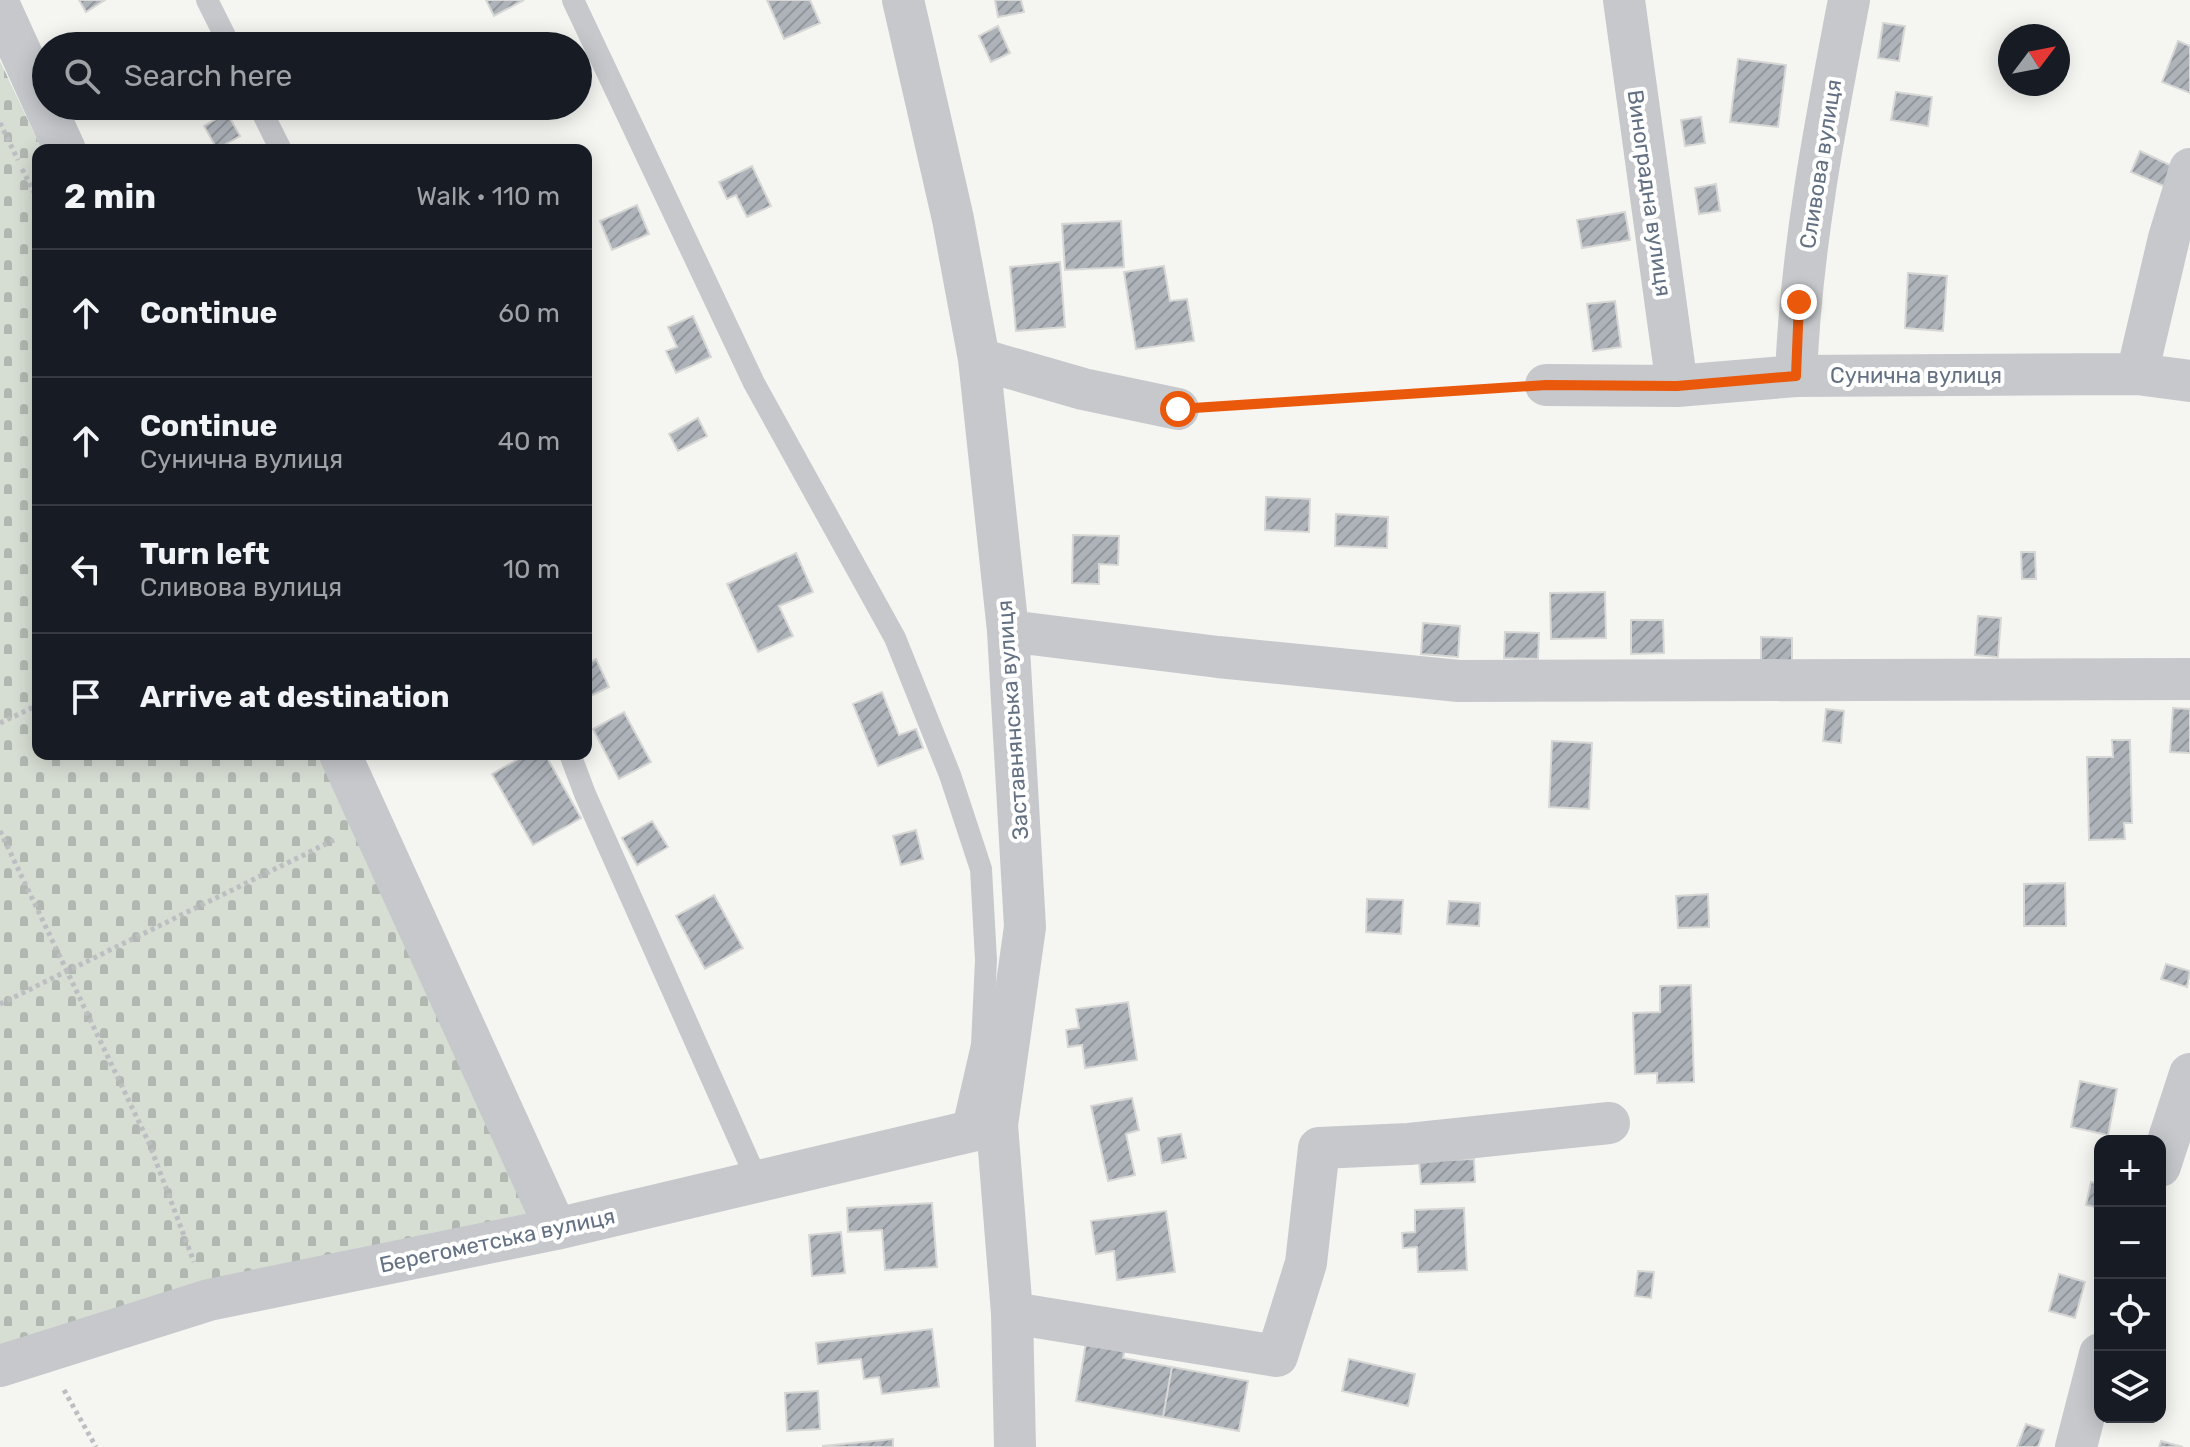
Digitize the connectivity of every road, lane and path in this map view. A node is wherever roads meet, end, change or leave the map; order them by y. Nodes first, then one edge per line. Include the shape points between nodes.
1 (207, 0) edge
2 (573, 0) edge
3 (903, 0) edge
4 (1624, 0) edge
5 (1849, 0) edge
6 (0, 7) edge
7 (223, 32) edge
8 (588, 32) edge
9 (592, 40) edge
10 (32, 77) edge
11 (51, 120) edge
12 (266, 120) edge
13 (62, 144) edge
14 (278, 144) edge
15 (2190, 169) edge
16 (979, 359) junction
17 (2137, 374) junction
18 (1796, 376) junction
19 (2190, 381) edge
20 (1546, 385) joint
21 (1677, 386) junction
22 (1178, 409) joint
23 (1008, 631) junction
24 (2190, 679) edge
25 (32, 708) edge
26 (0, 723) edge
27 (343, 760) edge
28 (572, 760) edge
29 (0, 831) edge
30 (338, 838) dead end
31 (68, 972) junction
32 (0, 1004) edge
33 (2188, 1088) edge
34 (1609, 1123) dead end
35 (980, 1128) junction
36 (2166, 1149) edge
37 (758, 1182) junction
38 (556, 1229) junction
39 (209, 1300) junction
40 (1012, 1313) junction
41 (12, 1361) edge
42 (2094, 1377) edge
43 (96, 1447) edge
44 (1015, 1447) edge
45 (2076, 1447) edge

1 - 7 lane
2 - 8 lane
3 - 16 street, Заставнянська вулиця
4 - 21 street, Виноградна вулиця
5 - 18 street, Сливова вулиця via 1817,168 1799,302
6 - 10 street
9 - 35 lane via 754,383 895,638 950,775 981,869 986,960
11 - 13 street
12 - 14 lane
15 - 17 street
16 - 22 street
16 - 23 street, Заставнянська вулиця
17 - 18 street, Сунична вулиця
17 - 19 street, Сунична вулиця
18 - 21 street, Сунична вулиця
20 - 21 street, Сунична вулиця
20 - 22 path
23 - 24 street via 1459,681
23 - 35 street, Заставнянська вулиця via 1025,927
25 - 26 path
27 - 38 street
28 - 37 lane
29 - 31 path
30 - 31 path
31 - 32 path
31 - 39 path via 149,1143
33 - 36 street
34 - 40 street via 1319,1148 1306,1263 1277,1356
35 - 37 street, Берегометська вулиця
35 - 40 street, Заставнянська вулиця
37 - 38 street, Берегометська вулиця
38 - 39 street, Берегометська вулиця
39 - 41 street, Берегометська вулиця
40 - 44 street, Заставнянська вулиця
41 - 43 path via 87,1427
42 - 45 street

